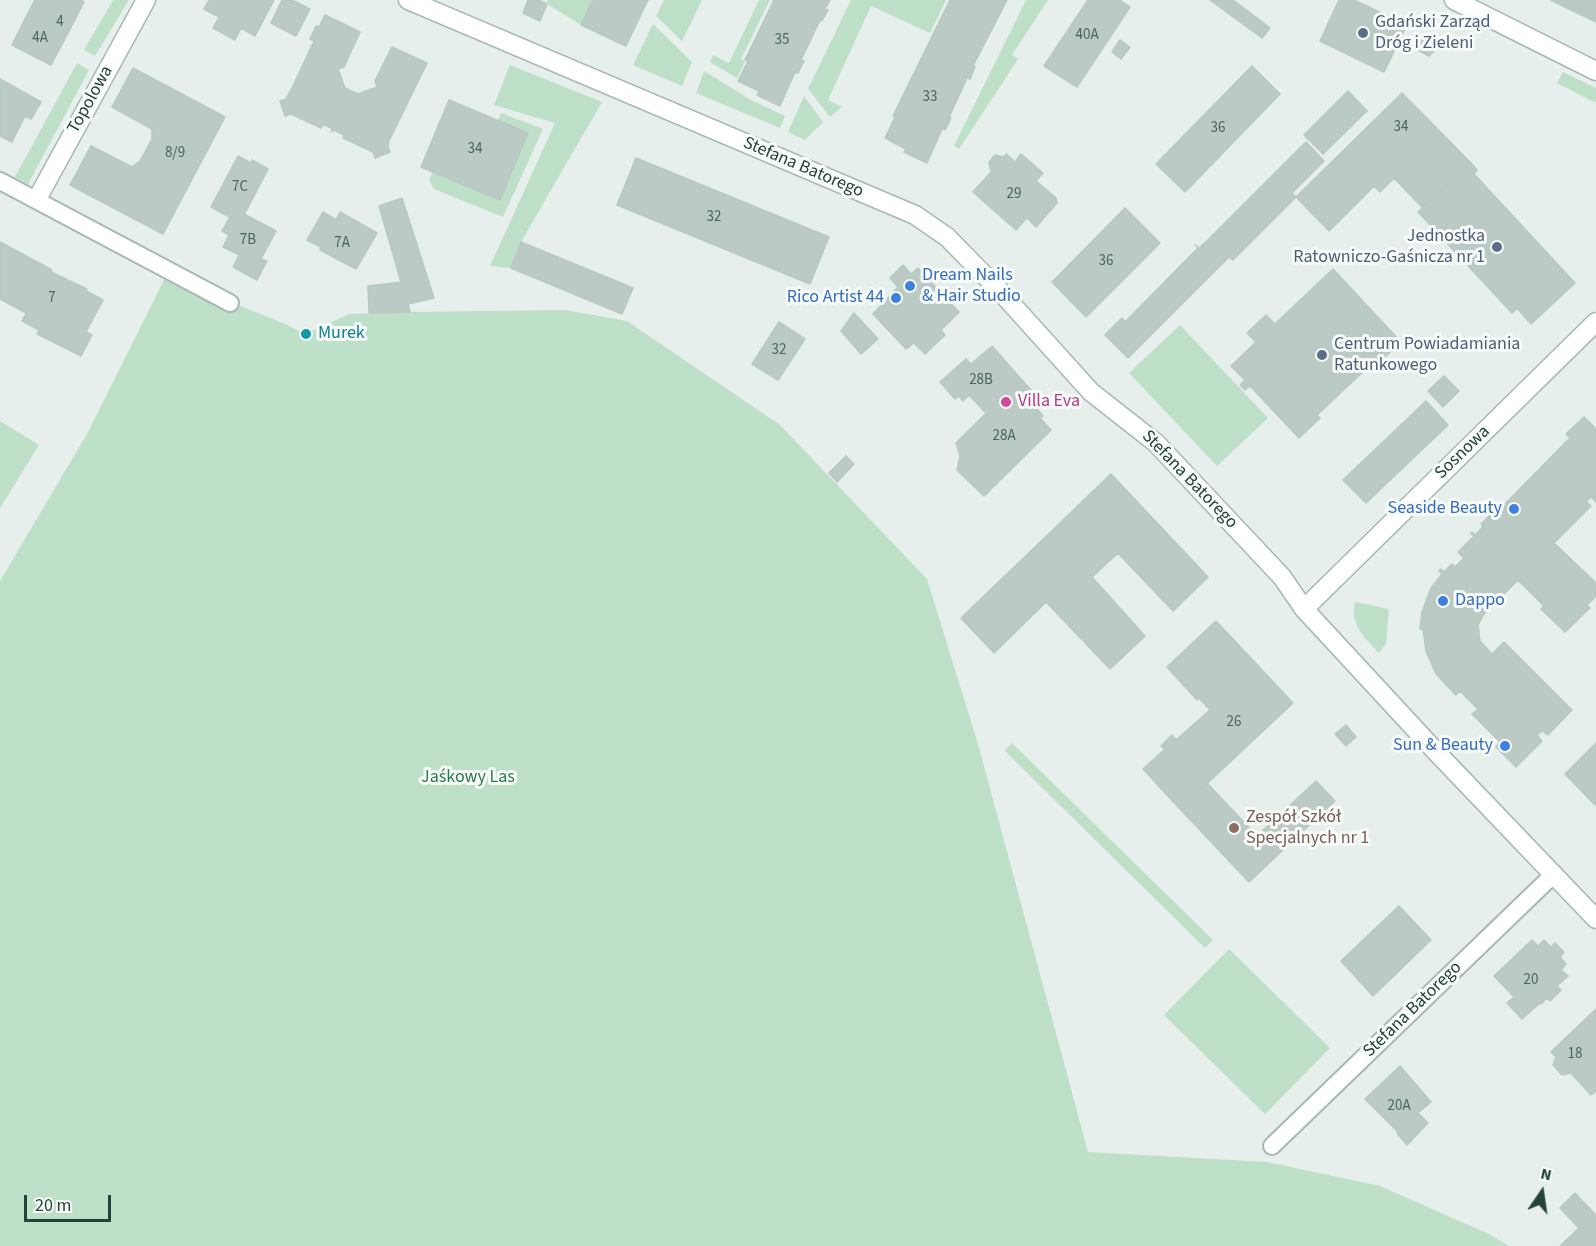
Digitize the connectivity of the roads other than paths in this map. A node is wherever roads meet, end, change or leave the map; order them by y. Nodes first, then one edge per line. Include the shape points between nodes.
1 (146, 0) edge
2 (408, 0) edge
3 (1454, 0) edge
4 (1596, 70) edge
5 (0, 181) edge
6 (37, 199) junction
7 (230, 303) dead end
8 (1596, 322) edge
9 (1304, 609) junction
10 (1554, 874) junction
11 (1596, 919) edge
12 (1272, 1146) dead end

1 - 6 street, Topolowa
2 - 9 street, Stefana Batorego via 930,223 999,290 1091,392 1156,443 1282,577
3 - 4 street
5 - 6 lane
6 - 7 lane
8 - 9 street, Sosnowa
9 - 10 street, Stefana Batorego
10 - 11 street, Stefana Batorego
10 - 12 lane, Stefana Batorego

